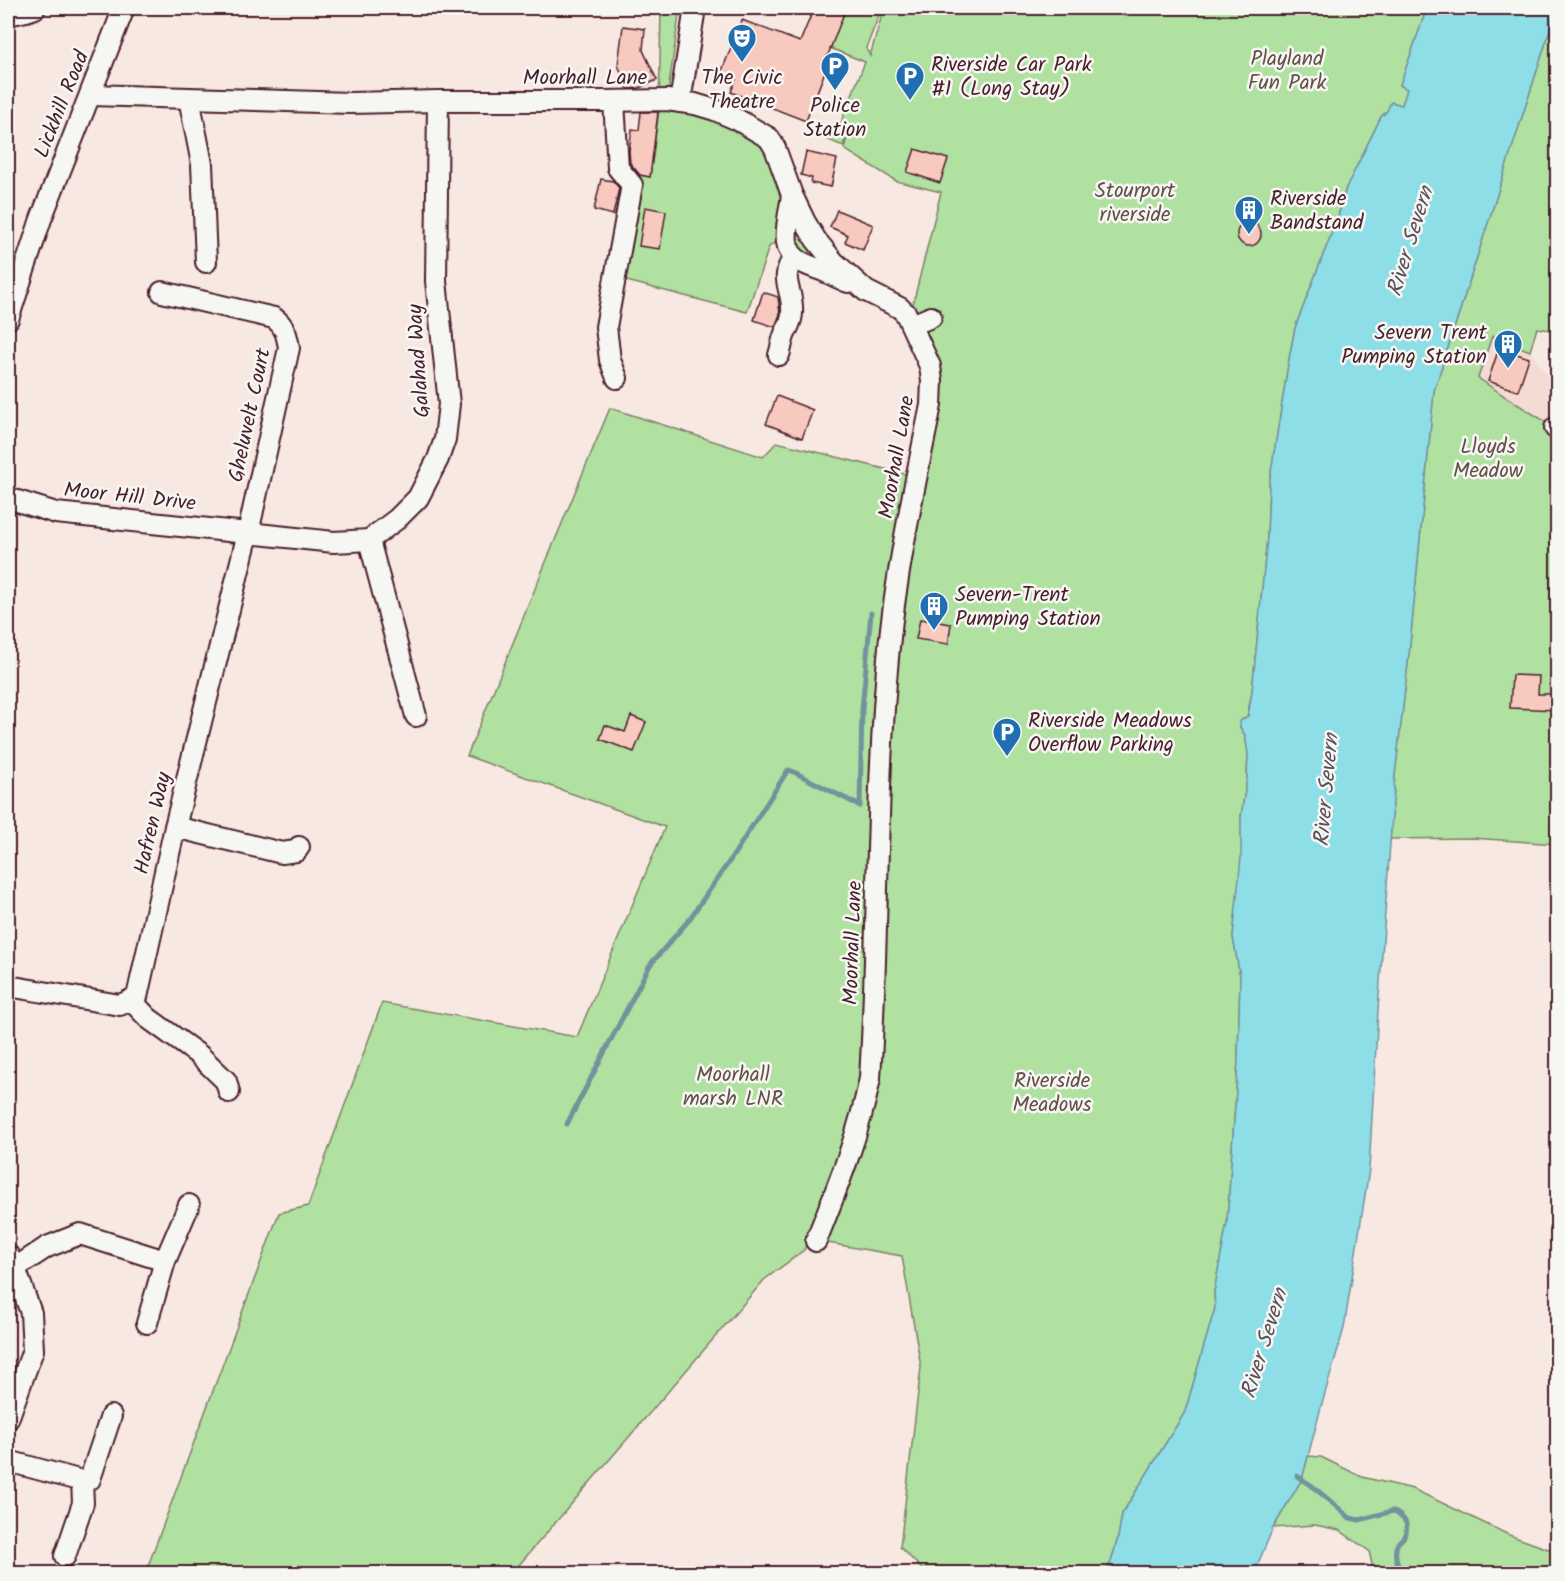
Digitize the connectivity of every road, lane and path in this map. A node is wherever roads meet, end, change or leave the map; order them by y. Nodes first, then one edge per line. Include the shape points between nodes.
1 (35, 8) edge
2 (695, 8) edge
3 (119, 9) edge
4 (8, 15) edge
5 (91, 95) junction
6 (189, 98) junction
7 (438, 101) junction
8 (614, 101) junction
9 (680, 102) junction
10 (792, 195) junction
11 (794, 257) junction
12 (206, 262) dead end
13 (866, 291) junction
14 (162, 292) dead end
15 (931, 317) dead end
16 (8, 319) edge
17 (912, 324) junction
18 (779, 355) dead end
19 (617, 378) dead end
20 (8, 498) edge
21 (248, 533) junction
22 (369, 540) junction
23 (416, 716) dead end
24 (176, 827) junction
25 (299, 847) dead end
26 (8, 986) edge
27 (130, 1000) junction
28 (229, 1092) dead end
29 (189, 1204) dead end
30 (816, 1241) dead end
31 (165, 1261) junction
32 (11, 1262) edge
33 (147, 1323) dead end
34 (111, 1416) dead end
35 (8, 1419) edge
36 (8, 1461) edge
37 (82, 1481) junction
38 (65, 1556) dead end

1 - 4 street
2 - 9 street
3 - 5 street, Lickhill Road
5 - 6 street, Moorhall Lane
5 - 16 street, Lickhill Road via 41,219
6 - 7 street, Moorhall Lane via 350,103
6 - 12 street via 202,164
7 - 8 street, Moorhall Lane
7 - 22 street, Galahad Way via 436,281 449,404 445,439 418,498
8 - 9 street, Moorhall Lane
8 - 19 street via 618,168 632,185 606,327 610,360
9 - 10 street, Moorhall Lane via 715,110 769,138
10 - 11 street via 787,241
10 - 13 street, Moorhall Lane via 816,240
11 - 13 street
11 - 18 street via 786,277 792,320
13 - 17 street, Moorhall Lane via 900,308
14 - 21 street, Gheluvelt Court via 274,318 287,334 289,348
15 - 17 street
17 - 30 street, Moorhall Lane via 930,366 931,405 896,587 888,656 870,1078 857,1131
20 - 21 street, Moor Hill Drive via 56,513
21 - 22 street via 334,542
21 - 24 street, Hafren Way
22 - 23 street
24 - 25 street via 282,853
24 - 27 street, Hafren Way via 137,997
26 - 27 street via 120,1005
27 - 28 street via 147,1018 200,1055 226,1081
29 - 31 street
31 - 32 street via 80,1234
31 - 33 street
32 - 35 street via 31,1313 33,1350
34 - 37 street via 90,1479
36 - 37 street
37 - 38 street via 83,1503

